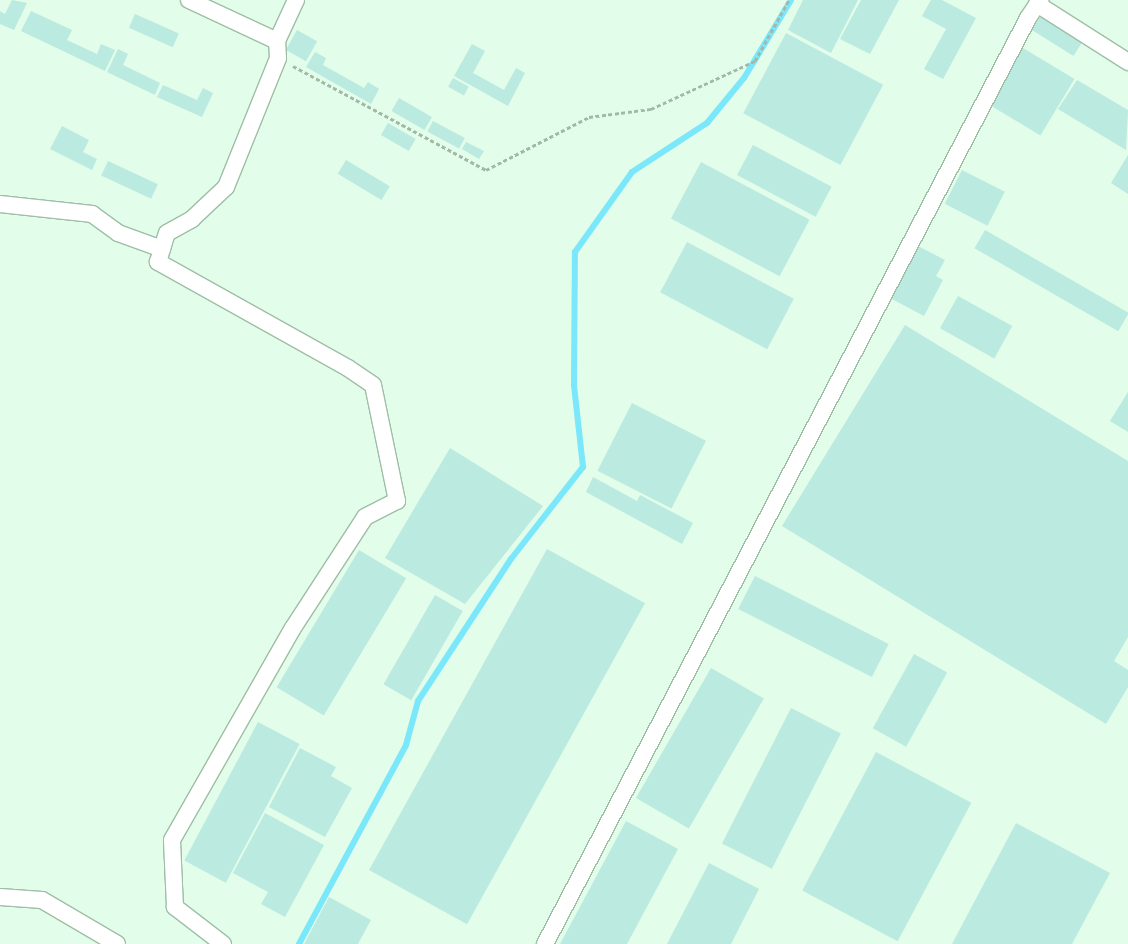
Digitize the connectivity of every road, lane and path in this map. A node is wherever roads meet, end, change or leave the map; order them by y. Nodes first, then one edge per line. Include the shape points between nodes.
1 (189, 0) edge
2 (296, 0) edge
3 (789, 0) edge
4 (1038, 2) edge
5 (278, 40) junction
6 (278, 58) junction
7 (1128, 62) edge
8 (0, 204) edge
9 (162, 249) junction
10 (0, 897) edge
11 (117, 944) edge
12 (223, 944) edge
13 (545, 944) edge

1 - 5 street
2 - 5 street
3 - 6 path via 755,62 651,109 589,117 486,170
4 - 7 street
4 - 13 street
5 - 6 street
6 - 9 street via 226,187 192,219 167,233
8 - 9 street via 92,214 118,234
9 - 12 street via 158,262 373,385 397,501 365,517 293,628 172,840 174,907
10 - 11 street via 42,900

